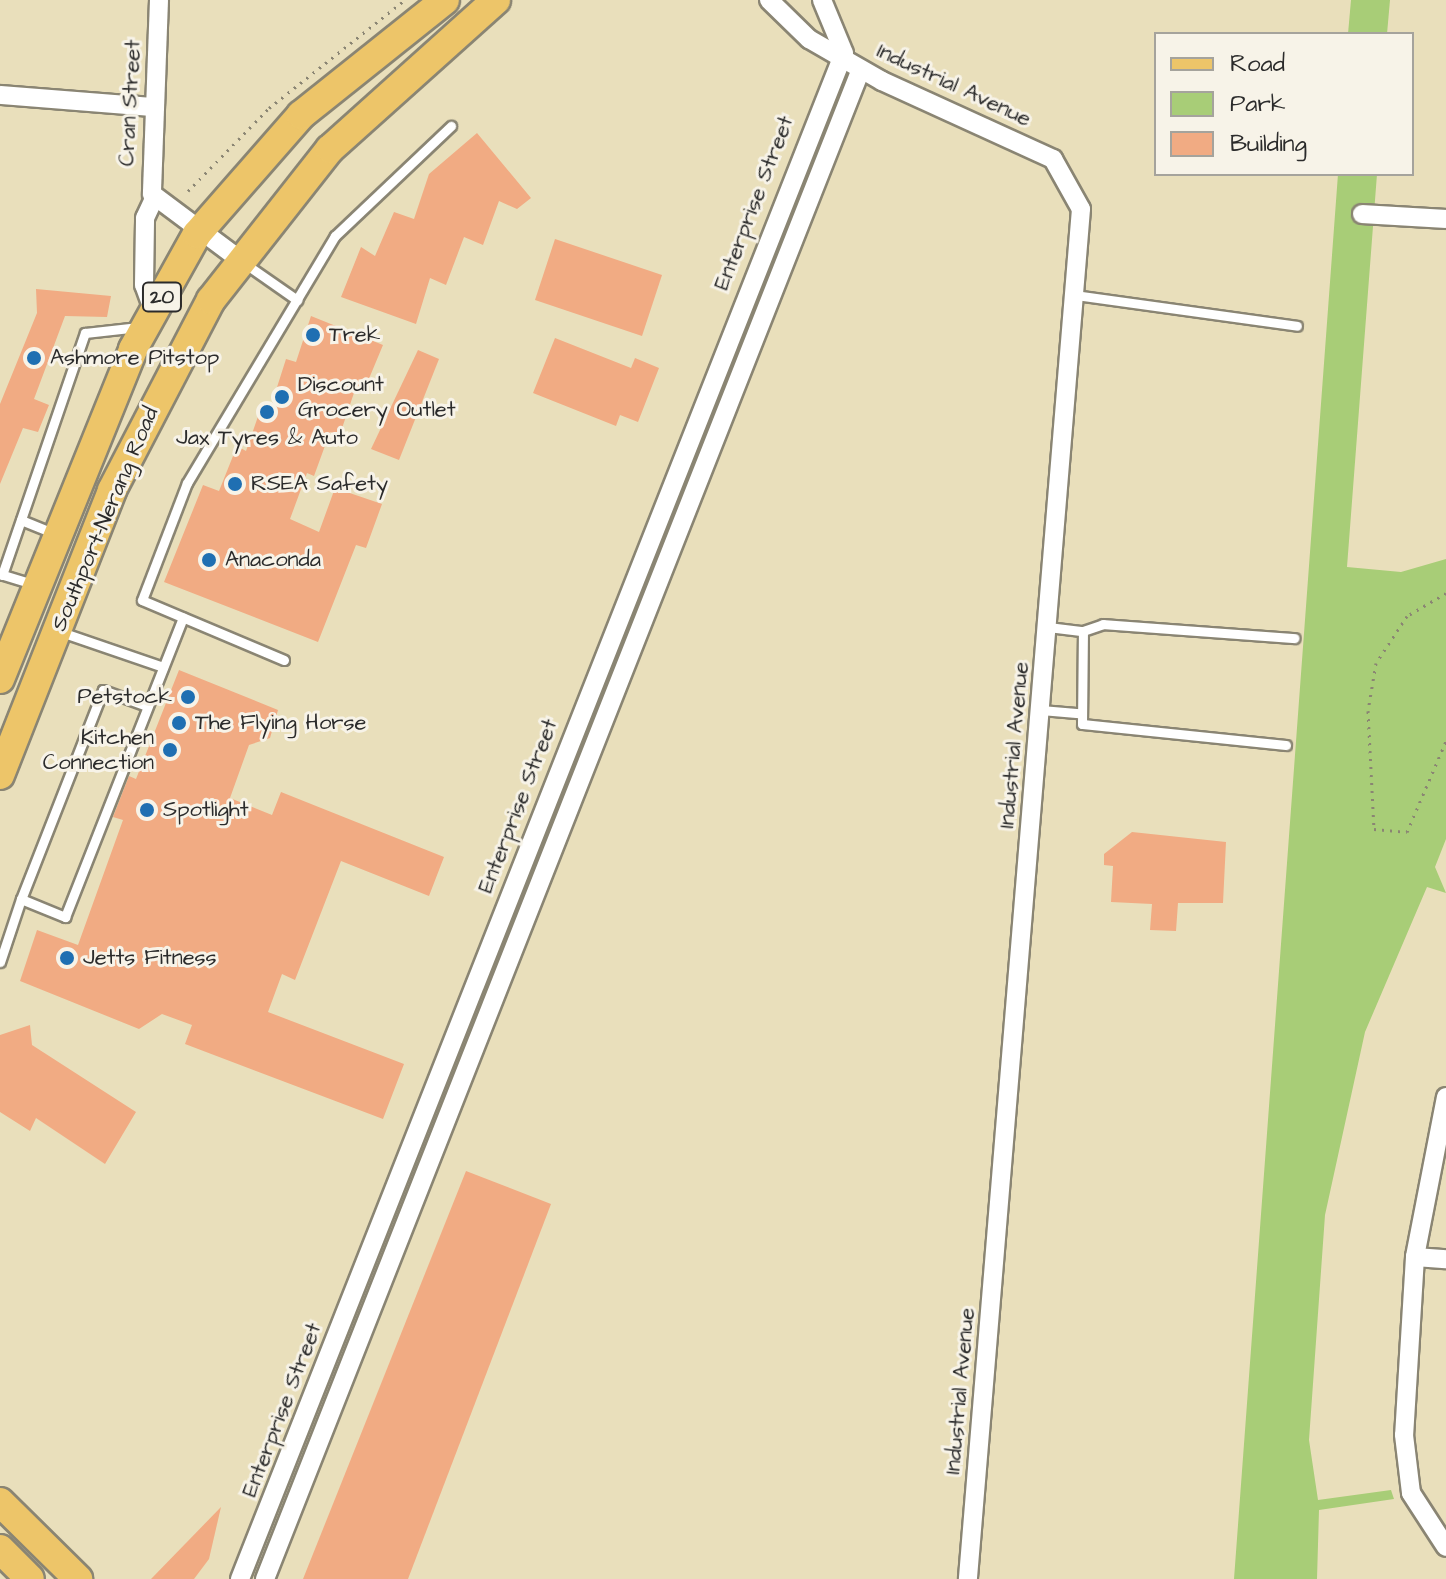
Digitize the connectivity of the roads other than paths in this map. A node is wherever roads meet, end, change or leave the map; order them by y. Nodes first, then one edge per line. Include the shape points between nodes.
1 (159, 0) edge
2 (445, 0) edge
3 (496, 0) edge
4 (769, 0) edge
5 (822, 0) edge
6 (844, 53) junction
7 (861, 69) junction
8 (0, 95) edge
9 (153, 107) junction
10 (451, 126) dead end
11 (154, 199) junction
12 (1362, 214) dead end
13 (1446, 219) edge
14 (197, 234) junction
15 (239, 259) junction
16 (1075, 295) junction
17 (297, 300) junction
18 (150, 319) junction
19 (1297, 326) dead end
20 (21, 520) junction
21 (58, 535) junction
22 (1, 574) edge
23 (36, 586) junction
24 (183, 617) junction
25 (1048, 627) junction
26 (57, 631) junction
27 (1083, 631) junction
28 (1294, 638) dead end
29 (284, 660) dead end
30 (163, 667) junction
31 (1, 674) edge
32 (147, 706) junction
33 (1041, 710) junction
34 (1079, 713) junction
35 (1286, 745) dead end
36 (0, 775) edge
37 (21, 899) junction
38 (0, 962) edge
39 (1446, 1097) edge
40 (1415, 1257) junction
41 (1446, 1259) edge
42 (0, 1502) edge
43 (1446, 1547) edge
44 (0, 1549) edge
45 (30, 1579) edge
46 (78, 1579) edge
47 (240, 1579) edge
48 (265, 1579) edge
49 (968, 1579) edge

1 - 9 street, Cran Street
2 - 14 main road, Southport-Nerang Road / 20 via 301,115
3 - 15 main road, Southport-Nerang Road / 20 via 330,149
4 - 6 street, Industrial Avenue via 809,39
5 - 6 street, Industrial Avenue
6 - 7 street, Industrial Avenue
6 - 47 street, Enterprise Street
7 - 16 street, Industrial Avenue via 1060,165 1081,209
7 - 48 street, Enterprise Street
8 - 9 street
9 - 11 street, Cran Street
10 - 17 lane via 335,236
11 - 14 street
11 - 18 street, Cran Street via 145,218 144,285
12 - 13 street
14 - 15 street
14 - 18 main road, Southport-Nerang Road / 20
15 - 17 lane
15 - 26 main road, Southport-Nerang Road / 20 via 143,424
16 - 19 lane
16 - 25 street, Industrial Avenue
17 - 24 lane via 187,483 142,600
18 - 20 lane via 85,333
18 - 21 main road, Southport-Nerang Road / 20
20 - 21 lane
20 - 22 lane
21 - 23 main road, Southport-Nerang Road / 20
22 - 23 lane
23 - 31 main road, Southport-Nerang Road / 20
24 - 29 lane
24 - 30 lane
25 - 27 lane
25 - 33 street, Industrial Avenue
26 - 30 lane
26 - 36 main road, Southport-Nerang Road / 20
27 - 28 lane via 1103,624
27 - 34 lane
30 - 32 lane
32 - 37 lane via 103,690
32 - 37 lane via 65,917
33 - 34 lane
33 - 49 street, Industrial Avenue
34 - 35 lane via 1086,726
37 - 38 lane
39 - 40 street
40 - 41 street
40 - 43 street via 1404,1435 1411,1493
42 - 46 main road
44 - 45 main road

